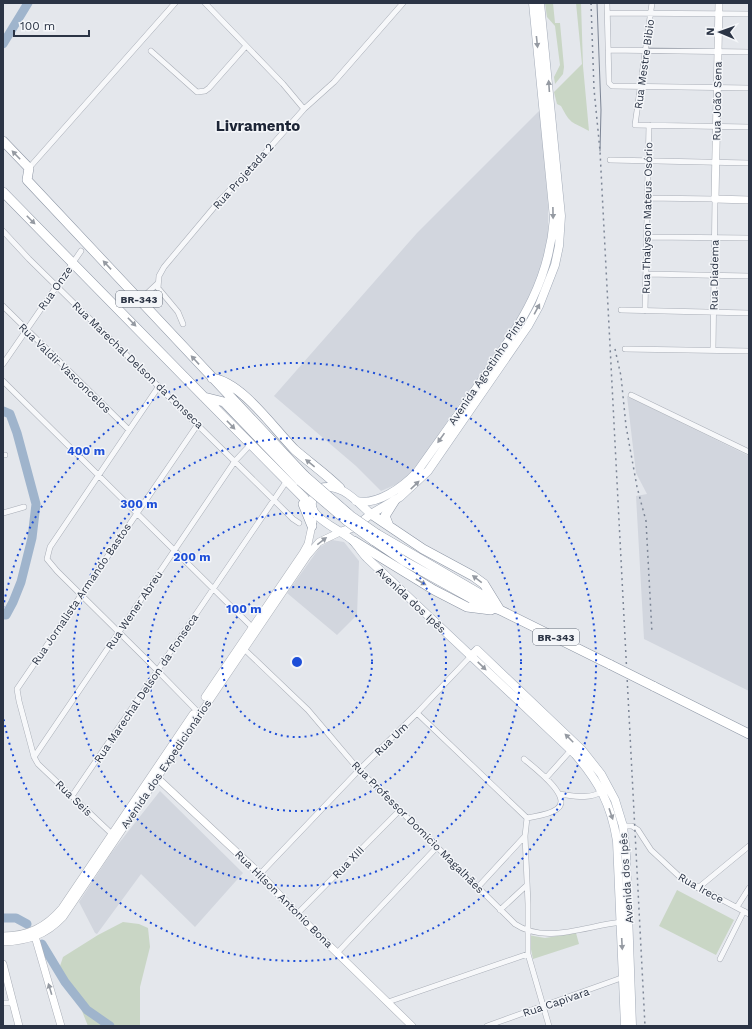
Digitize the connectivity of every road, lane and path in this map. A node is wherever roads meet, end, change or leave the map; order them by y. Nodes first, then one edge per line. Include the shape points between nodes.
1 (175, 3) edge
2 (205, 3) edge
3 (403, 3) edge
4 (533, 3) edge
5 (540, 3) edge
6 (607, 3) edge
7 (652, 3) edge
8 (719, 3) edge
9 (607, 13) junction
10 (651, 13) junction
11 (718, 14) junction
12 (749, 14) edge
13 (246, 46) junction
14 (608, 50) junction
15 (645, 50) junction
16 (151, 51) dead end
17 (718, 51) junction
18 (749, 52) edge
19 (640, 87) junction
20 (717, 88) junction
21 (749, 88) edge
22 (304, 109) junction
23 (649, 125) junction
24 (717, 126) junction
25 (749, 127) edge
26 (3, 141) edge
27 (610, 160) dead end
28 (648, 161) junction
29 (716, 162) junction
30 (749, 163) edge
31 (29, 168) junction
32 (3, 192) edge
33 (647, 198) junction
34 (715, 200) junction
35 (749, 200) edge
36 (3, 231) edge
37 (647, 237) junction
38 (715, 238) junction
39 (749, 238) edge
40 (81, 251) dead end
41 (73, 262) junction
42 (646, 274) junction
43 (715, 275) junction
44 (749, 276) edge
45 (157, 284) junction
46 (57, 286) junction
47 (140, 300) junction
48 (3, 306) edge
49 (621, 310) dead end
50 (646, 311) junction
51 (714, 312) junction
52 (749, 313) edge
53 (183, 324) dead end
54 (26, 330) junction
55 (625, 349) dead end
56 (713, 350) junction
57 (749, 351) edge
58 (3, 364) edge
59 (212, 378) junction
60 (3, 381) edge
61 (159, 386) junction
62 (631, 395) dead end
63 (204, 396) junction
64 (248, 422) junction
65 (198, 424) junction
66 (128, 430) junction
67 (250, 445) junction
68 (749, 452) edge
69 (235, 461) junction
70 (99, 475) junction
71 (287, 482) junction
72 (340, 488) junction
73 (273, 499) junction
74 (395, 500) junction
75 (356, 501) junction
76 (24, 507) dead end
77 (312, 509) junction
78 (3, 513) edge
79 (137, 513) junction
80 (371, 514) junction
81 (299, 523) dead end
82 (359, 524) junction
83 (312, 526) junction
84 (390, 528) junction
85 (340, 532) junction
86 (354, 541) junction
87 (174, 550) junction
88 (305, 554) junction
89 (213, 588) junction
90 (81, 596) junction
91 (500, 610) junction
92 (253, 629) junction
93 (118, 632) junction
94 (242, 646) junction
95 (471, 656) junction
96 (157, 671) junction
97 (196, 710) junction
98 (417, 713) junction
99 (749, 734) edge
100 (571, 750) junction
101 (34, 757) junction
102 (524, 759) dead end
103 (359, 770) junction
104 (155, 775) junction
105 (546, 778) junction
106 (602, 791) junction
107 (559, 794) junction
108 (72, 796) junction
109 (399, 810) junction
110 (527, 818) junction
111 (623, 826) junction
112 (114, 836) junction
113 (525, 836) junction
114 (437, 847) junction
115 (748, 848) edge
116 (260, 874) junction
117 (528, 885) junction
118 (478, 887) junction
119 (698, 888) junction
120 (749, 888) edge
121 (737, 907) junction
122 (500, 910) junction
123 (747, 913) edge
124 (298, 914) junction
125 (625, 922) junction
126 (528, 932) junction
127 (34, 934) junction
128 (5, 941) edge
129 (338, 952) junction
130 (528, 954) junction
131 (720, 959) dead end
132 (3, 964) edge
133 (624, 977) junction
134 (628, 990) junction
135 (388, 1002) junction
136 (3, 1003) edge
137 (13, 1003) junction
138 (543, 1006) junction
139 (19, 1026) edge
140 (61, 1026) edge
141 (412, 1026) edge
142 (487, 1026) edge
143 (549, 1026) edge
144 (625, 1026) edge
145 (632, 1026) edge

1 - 31 street
2 - 13 street
3 - 22 street, Rua Projetada 2 via 334,82
4 -> 75 main road, Avenida Agostinho Pinto via 553,197 552,236 542,279 514,333 417,472 389,493 368,502
74 -> 5 main road, Avenida Agostinho Pinto via 412,488 428,471 528,326 555,264 561,207
6 - 9 street
7 - 10 street, Rua Mestre Bibio
8 - 11 main road, Rua João Sena
9 - 10 street
9 - 14 street
10 - 11 street
10 - 15 street, Rua Mestre Bibio
11 - 12 street
11 - 17 main road, Rua João Sena
13 - 16 street via 209,88 201,92 197,92
13 - 22 street
14 - 15 street
14 - 19 street via 609,83 614,87
15 - 17 street
15 - 19 street, Rua Mestre Bibio
17 - 18 street
17 - 20 main road, Rua João Sena
19 - 20 street
19 - 23 street, Rua Mestre Bibio via 635,125
20 - 21 street
20 - 24 main road, Rua João Sena
22 - 45 street, Rua Projetada 2 via 173,255 158,276
23 - 24 street
23 - 28 street, Rua Thalyson Mateus Osório
24 - 25 street
24 - 29 main road, Rua João Sena
31 -> 26 highway
27 - 28 street
28 - 29 street
28 - 33 street, Rua Thalyson Mateus Osório
29 - 30 street
29 - 34 main road, Rua João Sena
47 -> 31 highway, BR-343 via 27,180
32 -> 41 highway, BR-343
33 - 34 street
33 - 37 street, Rua Thalyson Mateus Osório
34 - 35 main road
34 - 38 street, Rua Diadema
36 - 46 street, Rua Marechal Delson da Fonseca
37 - 38 street
37 - 42 street, Rua Thalyson Mateus Osório
38 - 39 street
38 - 43 street, Rua Diadema
40 - 41 street, Rua Onze
41 - 46 street, Rua Onze
41 -> 63 highway, BR-343
42 - 43 street
42 - 50 street, Rua Thalyson Mateus Osório
43 - 44 street
43 - 51 street, Rua Diadema
45 - 47 street
45 - 53 street via 178,312
46 - 54 street, Rua Onze
46 - 61 street, Rua Marechal Delson da Fonseca
59 -> 47 highway, BR-343
48 - 54 street, Rua Valdir Vasconcelos
49 - 50 street
50 - 51 street
51 - 52 street
51 - 56 street, Rua Diadema
54 - 58 street, Rua Onze
54 - 66 street, Rua Valdir Vasconcelos
55 - 56 street
56 - 57 street
59 - 64 highway, BR-343
72 -> 59 highway via 295,449 238,390 222,380
60 - 70 street
61 - 65 street, Rua Marechal Delson da Fonseca
61 - 66 street
62 - 68 street
63 - 64 highway, BR-343 / BR-343 via 224,402
63 -> 67 highway
64 - 91 highway, BR-343, bridge via 302,479 347,521 375,537 404,561 476,601
65 - 69 street, Rua Marechal Delson da Fonseca
65 - 79 street, Rua Jornalista Armando Bastos
66 - 70 street
67 - 69 street, Rua Wener Abreu
67 - 71 highway
69 - 73 street, Rua Marechal Delson da Fonseca
69 - 87 street, Rua Wener Abreu
70 - 79 street
70 - 90 street via 47,554 48,562
71 - 73 street, Rua Marechal Delson da Fonseca
71 - 77 highway
71 - 83 highway via 306,510
72 - 75 main road
72 - 77 main road via 320,488 312,500
73 - 81 street, Rua Marechal Delson da Fonseca
73 - 89 street, Rua Marechal Delson da Fonseca
74 - 80 main road, Avenida Agostinho Pinto
74 - 84 highway via 385,516
75 - 80 main road
75 - 82 main road via 360,513
76 - 78 street
77 - 83 main road
77 - 85 main road
79 - 87 street
79 - 90 street, Rua Jornalista Armando Bastos
80 - 82 main road, Avenida Agostinho Pinto
80 - 84 highway
82 - 85 main road
83 - 88 main road
91 -> 84 highway via 484,584
85 - 86 main road, Avenida dos Ipês
88 -> 85 main road via 319,542
86 -> 91 highway via 467,607
86 - 95 main road, Avenida dos Ipês via 367,558
87 - 89 street
87 - 93 street, Rua Wener Abreu
88 - 92 main road, Avenida dos Expedicionários
89 - 92 street
89 - 96 street, Rua Marechal Delson da Fonseca
90 - 93 street
90 - 101 street, Rua Jornalista Armando Bastos via 17,689
91 - 99 highway, BR-343, bridge
92 - 94 main road, Avenida dos Expedicionários
93 - 96 street
93 - 101 street, Rua Wener Abreu
94 - 97 main road, Avenida dos Expedicionários
94 - 103 street, Rua Professor Domicio Magalhães via 308,710
94 - 104 main road, Avenida dos Expedicionários
95 - 98 street, Rua Um
95 -> 100 main road, Avenida dos Ipês
111 -> 95 main road, Avenida dos Ipês via 610,790 582,750 477,650
96 - 97 street
96 - 108 street, Rua Marechal Delson da Fonseca
97 - 104 main road, Avenida dos Expedicionários
98 - 103 street, Rua Um
98 - 110 street
100 - 105 street
100 - 106 main road, Avenida dos Ipês via 593,775
101 - 108 street, Rua Seis via 38,764
102 - 105 street
103 - 109 street, Rua Professor Domicio Magalhães
103 - 116 street, Rua Um
104 - 112 main road, Avenida dos Expedicionários
104 - 116 main road, Rua Hilson Antonio Bona
105 - 107 street
106 - 107 street via 592,797
106 -> 125 main road, Avenida dos Ipês via 613,816
107 - 110 street via 560,805 554,811
108 - 112 street, Rua Seis
109 - 114 street, Rua Professor Domicio Magalhães
109 - 124 street, Rua XIII
110 - 113 street
111 - 119 street, Rua Irece via 632,826 638,830 651,850 675,874
111 - 125 main road, Avenida dos Ipês via 626,856
112 - 127 main road, Avenida dos Expedicionários via 62,908
113 - 117 street
113 - 118 street
114 - 118 street, Rua Professor Domicio Magalhães
114 - 129 street
115 - 119 street
116 - 124 main road, Rua Hilson Antonio Bona
117 - 122 street
117 - 126 street
118 - 122 street, Rua Professor Domicio Magalhães
119 - 121 street, Rua Irece
120 - 121 street
121 - 123 street, Rua Irece
122 - 126 street, Rua Professor Domicio Magalhães
123 - 131 street
124 - 129 main road, Rua Hilson Antonio Bona
125 - 126 street, Rua Professor Domicio Magalhães via 548,934
125 -> 133 main road, Avenida dos Ipês
125 - 134 main road, Avenida dos Ipês
126 - 130 street
127 - 128 main road, Avenida dos Expedicionários
140 -> 127 main road
129 - 135 main road, Rua Hilson Antonio Bona
130 - 135 street
130 - 138 street
132 - 137 main road
133 - 134 main road, Avenida dos Ipês
133 - 138 street, Rua Capivara
134 - 144 main road, Avenida dos Ipês
134 - 145 main road, Avenida dos Ipês
135 - 141 main road, Rua Hilson Antonio Bona
136 - 137 street
137 - 139 main road
138 - 142 street, Rua Capivara
138 - 143 street

